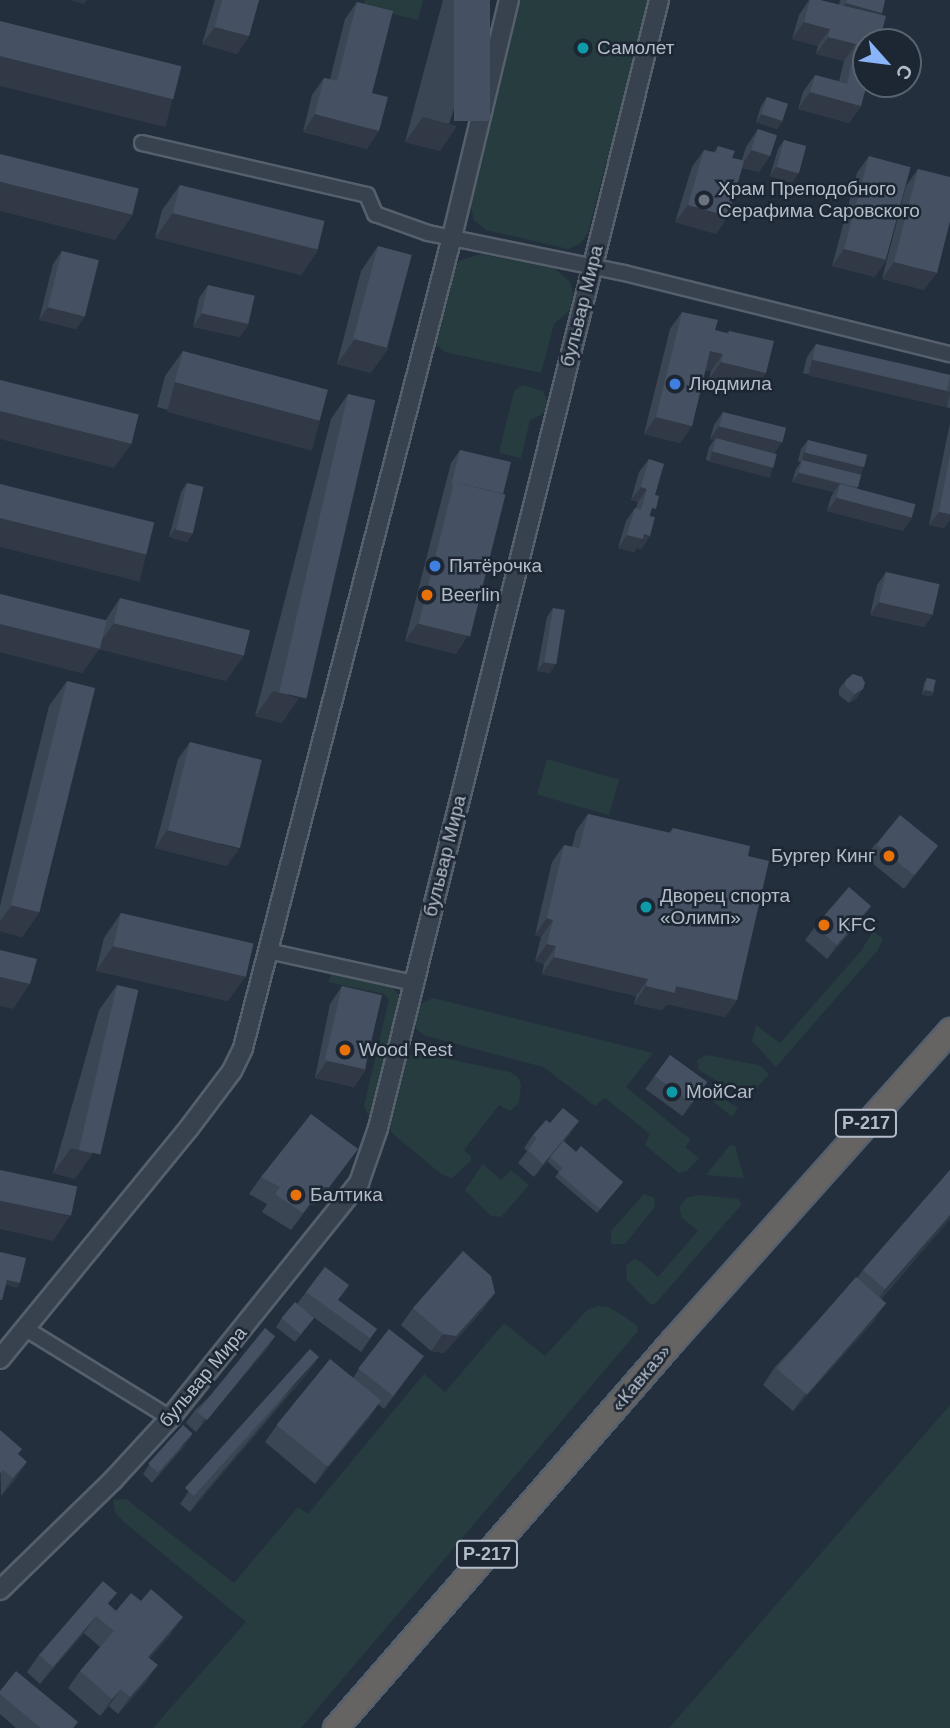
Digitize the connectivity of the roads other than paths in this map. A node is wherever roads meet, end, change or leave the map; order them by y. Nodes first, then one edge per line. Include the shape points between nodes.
1 (509, 0) edge
2 (659, 0) edge
3 (142, 143) dead end
4 (452, 237) junction
5 (592, 266) junction
6 (950, 354) edge
7 (268, 951) junction
8 (413, 983) junction
9 (950, 1030) edge
10 (26, 1329) junction
11 (0, 1359) edge
12 (170, 1418) junction
13 (0, 1590) edge
14 (335, 1728) edge

1 - 4 street
2 - 5 street, бульвар Мира
3 - 4 street via 367,195 375,214
4 - 5 street
4 - 7 street
5 - 6 street
5 - 8 street, бульвар Мира
7 - 8 street
7 - 10 street via 251,1024 232,1071
8 - 12 street, бульвар Мира via 371,1153 359,1184
9 - 14 highway, «Кавказ» / Р-217
10 - 11 street
10 - 12 street
12 - 13 street, бульвар Мира

